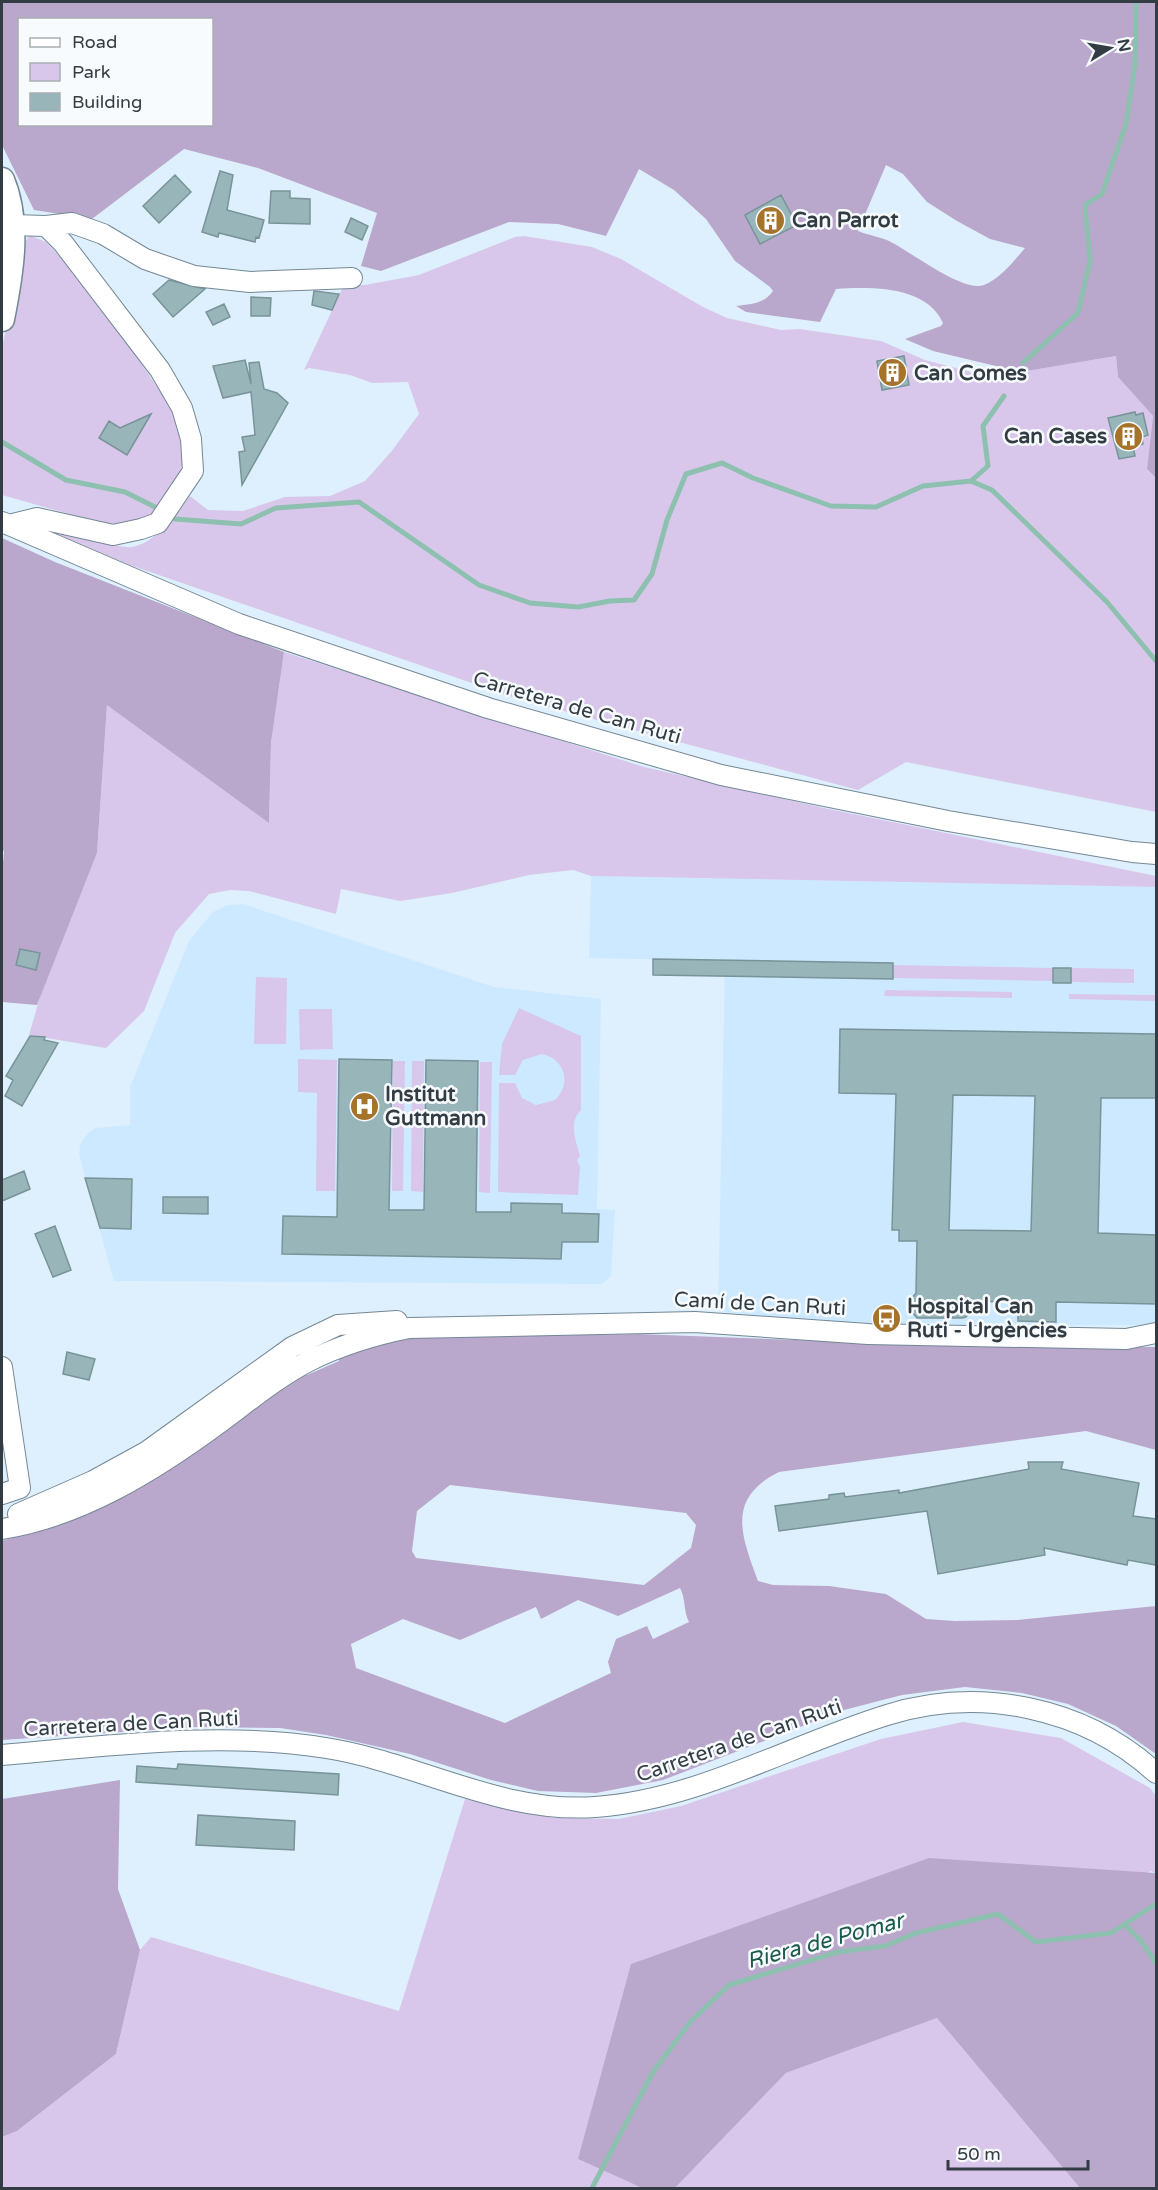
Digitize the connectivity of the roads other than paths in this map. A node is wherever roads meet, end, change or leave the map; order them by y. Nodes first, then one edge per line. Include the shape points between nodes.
1 (2, 180) edge
2 (2, 200) edge
3 (12, 225) junction
4 (46, 226) junction
5 (352, 278) dead end
6 (2, 319) edge
7 (4, 522) edge
8 (1156, 854) edge
9 (432, 1326) junction
10 (1156, 1333) edge
11 (355, 1342) junction
12 (286, 1352) junction
13 (2, 1367) edge
14 (219, 1424) junction
15 (158, 1444) junction
16 (11, 1491) edge
17 (94, 1500) junction
18 (2, 1522) edge
19 (2, 1529) edge
20 (2, 1755) edge
21 (1156, 1773) edge

1 - 3 street
2 - 3 street
3 - 4 street
3 - 6 street
4 - 5 street via 72,223 104,234 145,259 194,276 250,282
4 - 7 street via 160,370 182,408 191,439 193,471 158,523 113,535 37,518
7 - 8 street, Carretera de Can Ruti via 239,624 488,708 687,766 948,821
9 - 10 street, Camí de Can Ruti via 695,1322 868,1334 1126,1339
9 - 11 street, Camí de Can Ruti
9 - 12 street, Camí de Can Ruti via 394,1321 339,1325
11 - 12 street, Camí de Can Ruti via 340,1340 301,1354
11 - 14 street, Camí de Can Ruti via 307,1362
12 - 14 street, Camí de Can Ruti via 282,1364 224,1409
12 - 15 street, Camí de Can Ruti
13 - 16 street
14 - 17 street, Camí de Can Ruti
15 - 17 street, Camí de Can Ruti via 140,1466
15 - 18 street, Camí de Can Ruti via 93,1481
17 - 19 street, Camí de Can Ruti
20 - 21 street, Carretera de Can Ruti via 225,1740 326,1748 534,1805 594,1807 655,1799 884,1716 942,1705 985,1703 1014,1705 1074,1720 1124,1746

